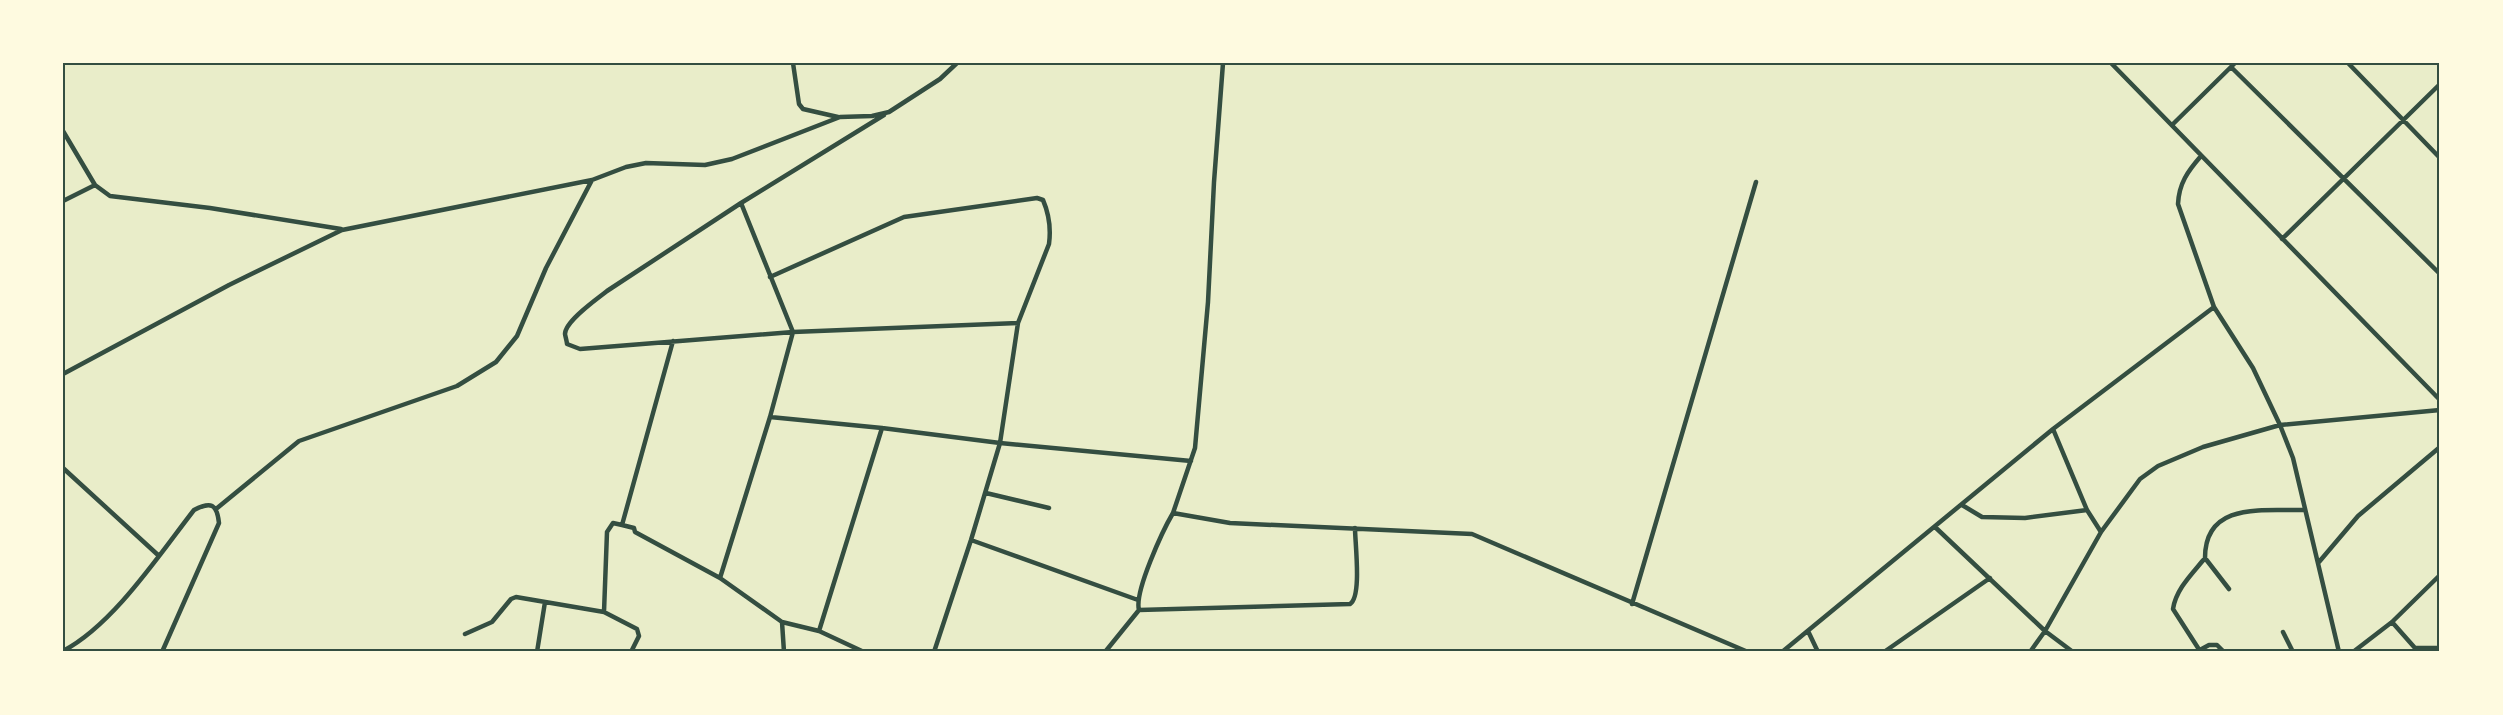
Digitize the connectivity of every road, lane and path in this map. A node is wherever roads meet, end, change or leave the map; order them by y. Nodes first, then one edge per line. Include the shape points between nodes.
1 (793, 63) edge
2 (957, 63) edge
3 (1223, 63) edge
4 (2348, 63) edge
5 (2113, 64) edge
6 (2233, 65) edge
7 (2440, 84) edge
8 (889, 112) junction
9 (840, 117) junction
10 (2403, 121) junction
11 (2172, 124) junction
12 (63, 131) edge
13 (69, 143) junction
14 (63, 146) edge
15 (2201, 156) junction
16 (2440, 158) edge
17 (592, 180) junction
18 (2344, 180) junction
19 (1756, 182) dead end
20 (95, 185) junction
21 (63, 201) edge
22 (741, 203) junction
23 (342, 230) junction
24 (2282, 238) junction
25 (2440, 274) edge
26 (770, 277) junction
27 (2214, 307) junction
28 (1018, 323) junction
29 (793, 332) junction
30 (673, 341) junction
31 (63, 374) edge
32 (2440, 400) edge
33 (2440, 410) edge
34 (770, 417) junction
35 (2280, 425) junction
36 (882, 428) junction
37 (2053, 429) junction
38 (1000, 443) junction
39 (2440, 447) edge
40 (1191, 461) junction
41 (63, 468) edge
42 (986, 493) junction
43 (1962, 505) junction
44 (1049, 508) dead end
45 (216, 509) junction
46 (2087, 510) junction
47 (2305, 510) junction
48 (1173, 513) junction
49 (622, 525) junction
50 (1935, 527) junction
51 (1355, 528) junction
52 (2101, 532) junction
53 (971, 540) junction
54 (159, 555) junction
55 (2205, 558) junction
56 (2319, 562) junction
57 (2440, 575) edge
58 (720, 578) junction
59 (1990, 578) junction
60 (2229, 589) dead end
61 (1138, 600) junction
62 (545, 602) junction
63 (1632, 604) junction
64 (1139, 610) junction
65 (604, 612) junction
66 (782, 622) junction
67 (2392, 622) junction
68 (819, 631) junction
69 (1808, 631) junction
70 (2046, 631) junction
71 (2283, 632) dead end
72 (465, 634) dead end
73 (2440, 648) edge
74 (63, 651) edge
75 (2198, 651) edge
76 (162, 652) edge
77 (537, 652) edge
78 (631, 652) edge
79 (784, 652) edge
80 (864, 652) edge
81 (934, 652) edge
82 (1105, 652) edge
83 (1748, 652) edge
84 (1782, 652) edge
85 (1818, 652) edge
86 (1884, 652) edge
87 (2030, 652) edge
88 (2073, 652) edge
89 (2223, 652) edge
90 (2293, 652) edge
91 (2339, 652) edge
92 (2353, 652) edge

1 - 9 street via 803,109
2 - 8 street via 940,79
3 - 40 street via 1208,302
4 - 10 street
5 - 11 street
6 - 11 street
6 - 18 street
7 - 10 street
8 - 9 street
8 - 22 street
9 - 17 street via 732,159 705,165 646,163
10 - 16 street
10 - 18 street
11 - 15 street
12 - 13 street
13 - 14 street
13 - 20 street
15 - 24 street
15 - 27 street via 2182,182 2178,204
17 - 23 street
17 - 45 street via 546,268 517,336 496,363 457,386 298,441
18 - 24 street
18 - 25 street
19 - 63 street
20 - 21 street
20 - 23 street via 117,198 210,208
22 - 26 street
22 - 30 street via 586,307 565,334 567,344 580,349
23 - 31 street
24 - 32 street
26 - 28 street via 904,217 1037,198 1043,200 1051,232
26 - 29 street
27 - 35 street via 2253,368
27 - 37 street
28 - 29 street
28 - 38 street
29 - 30 street
29 - 34 street
30 - 49 street
33 - 35 street
34 - 36 street
34 - 58 street
35 - 47 street
35 - 52 street via 2203,447 2158,466 2140,479
36 - 38 street
36 - 68 street
37 - 43 street
37 - 46 street
38 - 40 street
38 - 42 street
39 - 56 street via 2353,520
40 - 48 street
41 - 54 street
42 - 44 street
42 - 53 street
43 - 46 street via 1983,517 2025,518
43 - 50 street
45 - 54 street via 205,504 194,510
45 - 76 street via 219,523
46 - 52 street
47 - 55 street via 2231,514 2215,526 2205,543
47 - 56 street
48 - 51 street via 1212,522
48 - 61 street via 1162,532
49 - 58 street via 634,528
49 - 65 street via 613,523 607,532
50 - 59 street
50 - 69 street
51 - 63 street via 1472,534
51 - 64 street via 1357,584 1356,598 1350,604
52 - 70 street
53 - 61 street
53 - 81 street
54 - 74 street via 106,620
55 - 60 street
55 - 75 street via 2187,579 2173,609
56 - 91 street
57 - 67 street
58 - 66 street
59 - 70 street
59 - 86 street
61 - 64 street
62 - 65 street
62 - 72 street via 516,597 492,622
62 - 77 street
63 - 83 street
64 - 82 street
65 - 78 street via 637,630 639,636
66 - 68 street
66 - 79 street
67 - 73 street via 2415,648
67 - 92 street
68 - 80 street
69 - 84 street
69 - 85 street
70 - 87 street
70 - 88 street
71 - 90 street
75 - 89 street via 2217,645

